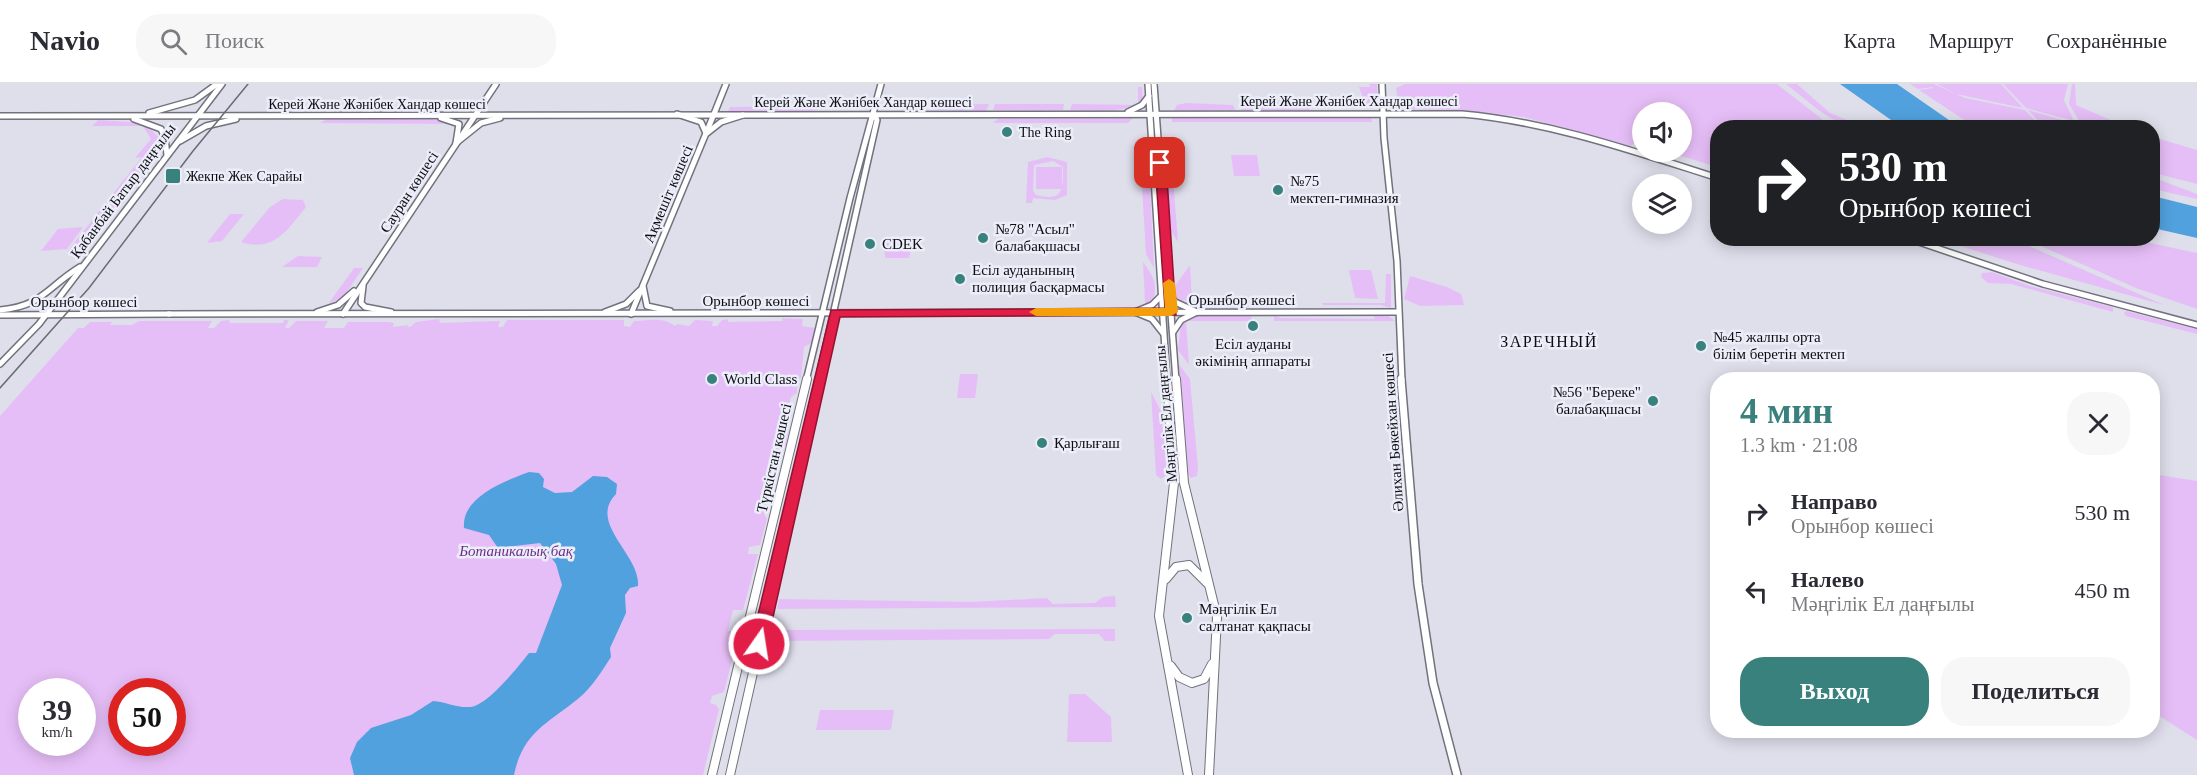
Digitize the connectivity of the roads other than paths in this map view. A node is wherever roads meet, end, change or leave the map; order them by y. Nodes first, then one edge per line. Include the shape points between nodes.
1 (220, 84) edge
2 (496, 84) edge
3 (726, 84) edge
4 (881, 84) edge
5 (1148, 84) edge
6 (1154, 84) edge
7 (1382, 84) edge
8 (1149, 96) junction
9 (1153, 113) junction
10 (1384, 113) junction
11 (677, 114) junction
12 (714, 114) junction
13 (746, 114) junction
14 (874, 114) junction
15 (1124, 114) junction
16 (430, 115) junction
17 (475, 115) junction
18 (521, 115) junction
19 (125, 116) junction
20 (197, 116) junction
21 (247, 116) junction
22 (0, 117) edge
23 (706, 133) junction
24 (456, 143) junction
25 (176, 144) junction
26 (167, 156) junction
27 (1710, 175) edge
28 (1929, 246) edge
29 (82, 266) junction
30 (363, 282) junction
31 (643, 286) junction
32 (1162, 295) junction
33 (1170, 295) junction
34 (0, 312) edge
35 (1135, 312) junction
36 (1163, 312) junction
37 (1171, 312) junction
38 (1197, 312) junction
39 (1398, 312) junction
40 (600, 313) junction
41 (680, 313) junction
42 (822, 313) junction
43 (835, 313) junction
44 (46, 314) junction
45 (309, 314) junction
46 (343, 314) junction
47 (401, 314) junction
48 (631, 314) junction
49 (2197, 325) edge
50 (1169, 335) junction
51 (0, 362) edge
52 (809, 427) junction
53 (795, 429) junction
54 (802, 458) junction
55 (787, 459) junction
56 (1164, 582) junction
57 (1209, 585) junction
58 (754, 599) junction
59 (768, 604) junction
60 (744, 639) junction
61 (759, 644) junction
62 (1217, 644) junction
63 (1168, 661) junction
64 (712, 775) edge
65 (730, 775) edge
66 (1188, 775) edge
67 (1209, 775) edge
68 (1457, 775) edge

1 - 19 main road via 183,105
1 - 20 main road, Қабанбай Батыр даңғылы
2 - 17 street, Сауран көшесі
3 - 12 main road, Ақмешіт көшесі
4 - 14 main road, Түркістан көшесі
5 - 8 main road, Мәңгілік Ел даңғылы
6 - 9 main road, Мәңгілік Ел даңғылы
7 - 10 street, Әлихан Бөкейхан көшесі
8 - 9 main road, Мәңгілік Ел даңғылы
8 - 15 main road via 1142,105
9 - 10 main road, Керей Және Жәнібек Хандар көшесі
9 - 15 main road, Керей Және Жәнібек Хандар көшесі
9 - 32 main road, Мәңгілік Ел даңғылы
9 - 33 main road, Мәңгілік Ел даңғылы
10 - 27 main road, Керей Және Жәнібек Хандар көшесі via 1472,114 1524,121 1586,135
10 - 39 street, Әлихан Бөкейхан көшесі
11 - 12 main road, Керей Және Жәнібек Хандар көшесі
11 - 18 main road, Керей Және Жәнібек Хандар көшесі
11 - 23 street via 700,122
12 - 13 main road, Керей Және Жәнібек Хандар көшесі
12 - 23 street, Ақмешіт көшесі
13 - 14 main road, Керей Және Жәнібек Хандар көшесі
13 - 23 street via 721,122
14 - 15 main road, Керей Және Жәнібек Хандар көшесі
14 - 42 main road, Түркістан көшесі
14 - 43 main road, Түркістан көшесі via 877,120
16 - 17 main road, Керей Және Жәнібек Хандар көшесі
16 - 21 main road, Керей Және Жәнібек Хандар көшесі
16 - 24 main road via 459,124
17 - 18 main road, Керей Және Жәнібек Хандар көшесі
17 - 24 street, Сауран көшесі
18 - 24 main road via 483,123
19 - 20 main road, Керей Және Жәнібек Хандар көшесі
19 - 22 main road, Керей Және Жәнібек Хандар көшесі
19 - 26 main road via 162,130 168,142
20 - 21 main road, Керей Және Жәнібек Хандар көшесі
20 - 25 main road, Қабанбай Батыр даңғылы
21 - 25 main road via 206,126
23 - 31 street, Ақмешіт көшесі
24 - 30 street, Сауран көшесі
25 - 26 main road, Қабанбай Батыр даңғылы
26 - 29 main road, Қабанбай Батыр даңғылы
28 - 49 main road via 2059,288
29 - 34 main road via 67,274 37,302
29 - 44 main road, Қабанбай Батыр даңғылы
30 - 45 street via 338,305
30 - 46 street, Сауран көшесі
30 - 47 street via 361,303 365,307
31 - 40 street via 626,304
31 - 41 street via 647,306
31 - 48 street, Ақмешіт көшесі
32 - 35 main road via 1152,305
32 - 36 main road, Мәңгілік Ел даңғылы
33 - 37 main road, Мәңгілік Ел даңғылы
33 - 38 main road via 1175,302
34 - 44 street, Орынбор көшесі
35 - 36 street, Орынбор көшесі
35 - 43 street, Орынбор көшесі
35 - 50 main road via 1152,319
36 - 37 street, Орынбор көшесі
36 - 50 main road, Мәңгілік Ел даңғылы
37 - 38 street, Орынбор көшесі
37 - 50 main road, Мәңгілік Ел даңғылы
38 - 39 street, Орынбор көшесі
38 - 50 main road via 1181,320
39 - 68 street, Әлихан Бөкейхан көшесі via 1418,584 1433,682
40 - 47 street, Орынбор көшесі
40 - 48 street, Орынбор көшесі
41 - 42 street, Орынбор көшесі
41 - 48 street, Орынбор көшесі
42 - 43 street, Орынбор көшесі
42 - 53 main road, Түркістан көшесі
43 - 52 main road, Түркістан көшесі
44 - 45 street, Орынбор көшесі
44 - 51 main road, Қабанбай Батыр даңғылы
45 - 46 street, Орынбор көшесі
46 - 47 street, Орынбор көшесі
50 - 56 main road, Мәңгілік Ел даңғылы via 1174,483
50 - 57 main road, Мәңгілік Ел даңғылы via 1184,483
52 - 53 main road via 801,434
52 - 54 main road, Түркістан көшесі
53 - 55 main road, Түркістан көшесі
54 - 55 main road via 797,453
54 - 59 main road, Түркістан көшесі
55 - 58 main road, Түркістан көшесі
56 - 57 main road via 1176,567 1189,565
56 - 63 main road, Мәңгілік Ел даңғылы via 1159,616
57 - 62 main road, Мәңгілік Ел даңғылы via 1217,617
58 - 59 main road via 757,609
58 - 60 main road, Түркістан көшесі
59 - 61 main road, Түркістан көшесі
60 - 61 main road via 755,633
60 - 64 main road, Түркістан көшесі
61 - 65 main road, Түркістан көшесі
62 - 63 main road via 1211,669 1199,682 1179,677
62 - 67 main road, Мәңгілік Ел даңғылы
63 - 66 main road, Мәңгілік Ел даңғылы

